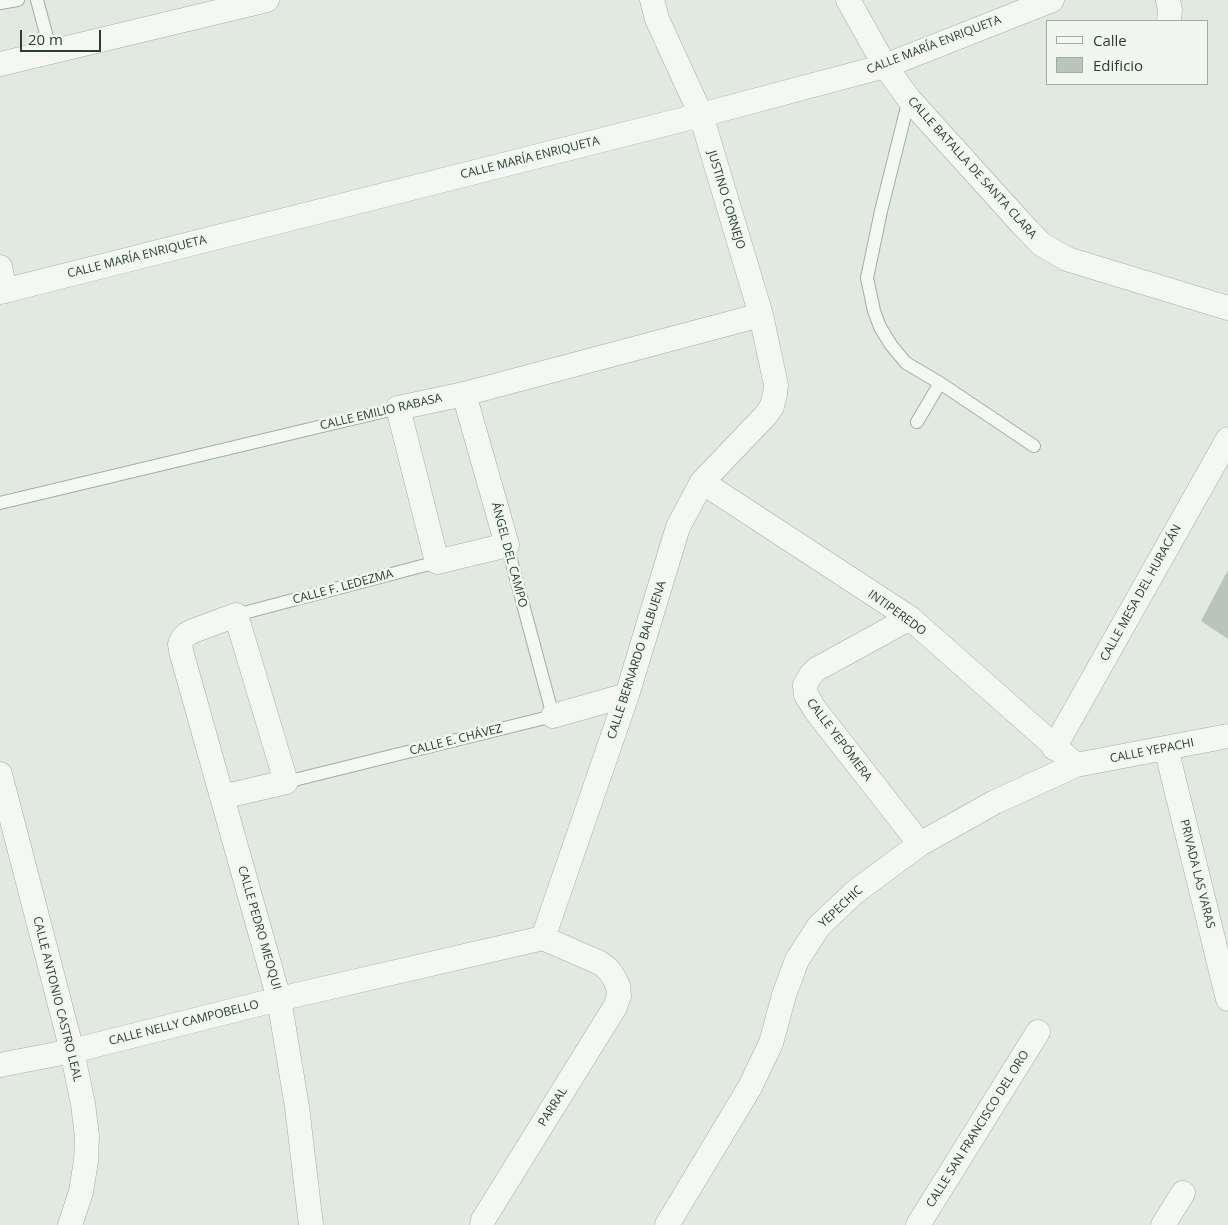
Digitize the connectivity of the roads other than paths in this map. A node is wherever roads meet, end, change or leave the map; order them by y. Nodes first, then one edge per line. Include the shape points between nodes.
1 (18, 0) edge
2 (37, 0) edge
3 (267, 0) edge
4 (652, 0) edge
5 (848, 0) edge
6 (1052, 0) edge
7 (1168, 0) edge
8 (0, 3) edge
9 (1169, 20) edge
10 (51, 52) junction
11 (0, 64) edge
12 (885, 66) junction
13 (909, 99) junction
14 (701, 115) junction
15 (0, 267) edge
16 (3, 291) edge
17 (1228, 308) edge
18 (761, 315) junction
19 (940, 383) junction
20 (464, 394) junction
21 (772, 406) joint
22 (398, 408) junction
23 (917, 422) dead end
24 (1228, 439) edge
25 (1034, 446) dead end
26 (702, 482) junction
27 (0, 502) edge
28 (507, 545) junction
29 (437, 562) junction
30 (236, 615) junction
31 (910, 618) junction
32 (183, 638) joint
33 (627, 696) junction
34 (553, 716) junction
35 (1228, 736) edge
36 (1054, 748) junction
37 (1166, 748) junction
38 (1076, 766) junction
39 (0, 774) edge
40 (286, 782) junction
41 (222, 797) junction
42 (920, 844) junction
43 (1220, 933) edge
44 (543, 938) junction
45 (279, 999) junction
46 (1228, 1000) edge
47 (1038, 1032) dead end
48 (72, 1051) junction
49 (0, 1065) edge
50 (1184, 1192) dead end
51 (70, 1225) edge
52 (311, 1225) edge
53 (482, 1225) edge
54 (667, 1225) edge
55 (918, 1225) edge
56 (1163, 1225) edge

1 - 8 lane
2 - 10 lane
3 - 10 street
4 - 14 street, JUSTINO CORNEJO via 657,19
5 - 12 street, CALLE BATALLA DE SANTA CLARA
6 - 12 street, CALLE MARÍA ENRIQUETA
7 - 9 street
10 - 11 street
12 - 13 street, CALLE BATALLA DE SANTA CLARA
12 - 14 street, CALLE MARÍA ENRIQUETA
13 - 17 street, CALLE BATALLA DE SANTA CLARA via 1041,244 1067,259
13 - 19 lane via 867,278 874,311 891,345 906,363
14 - 16 street, CALLE MARÍA ENRIQUETA
14 - 18 street, JUSTINO CORNEJO
15 - 16 street
18 - 20 street, CALLE EMILIO RABASA
18 - 21 street, JUSTINO CORNEJO via 776,385
19 - 23 lane
19 - 25 lane
20 - 22 street, CALLE EMILIO RABASA
20 - 28 street, ÁNGEL DEL CAMPO
21 - 26 street, CALLE BERNARDO BALBUENA
22 - 27 lane, CALLE EMILIO RABASA
22 - 29 street
24 - 36 street, CALLE MESA DEL HURACÁN
26 - 31 street, INTIPEREDO
26 - 33 street, CALLE BERNARDO BALBUENA via 678,527
28 - 29 street, CALLE F. LEDEZMA
28 - 34 lane, ÁNGEL DEL CAMPO
29 - 30 lane, CALLE F. LEDEZMA
30 - 32 street, CALLE F. LEDEZMA
30 - 40 street
31 - 36 street, INTIPEREDO
31 - 42 street, CALLE YEPÓMERA via 817,669 805,685 806,695 816,711
32 - 41 street, CALLE PEDRO MEOQUI via 180,651
33 - 34 street, CALLE E. CHÁVEZ
33 - 44 street, CALLE BERNARDO BALBUENA
34 - 40 lane, CALLE E. CHÁVEZ
35 - 37 street, CALLE YEPACHI
36 - 38 street, INTIPEREDO
37 - 38 street, CALLE YEPACHI
37 - 43 street, PRIVADA LAS VARAS
38 - 42 street, YEPECHIC via 995,802
39 - 48 street, CALLE ANTONIO CASTRO LEAL
40 - 41 street, CALLE E. CHÁVEZ
41 - 45 street, CALLE PEDRO MEOQUI
42 - 54 street, YEPECHIC via 855,892 819,926 797,960 771,1043 750,1087
43 - 46 street, PRIVADA LAS VARAS
44 - 45 street, CALLE NELLY CAMPOBELLO
44 - 53 street, PARRAL via 608,969 618,986 619,996
45 - 48 street, CALLE NELLY CAMPOBELLO
45 - 52 street, CALLE PEDRO MEOQUI via 297,1107
47 - 55 street, CALLE SAN FRANCISCO DEL ORO
48 - 49 street, CALLE NELLY CAMPOBELLO
48 - 51 street, CALLE ANTONIO CASTRO LEAL via 87,1136 86,1161
50 - 56 street

